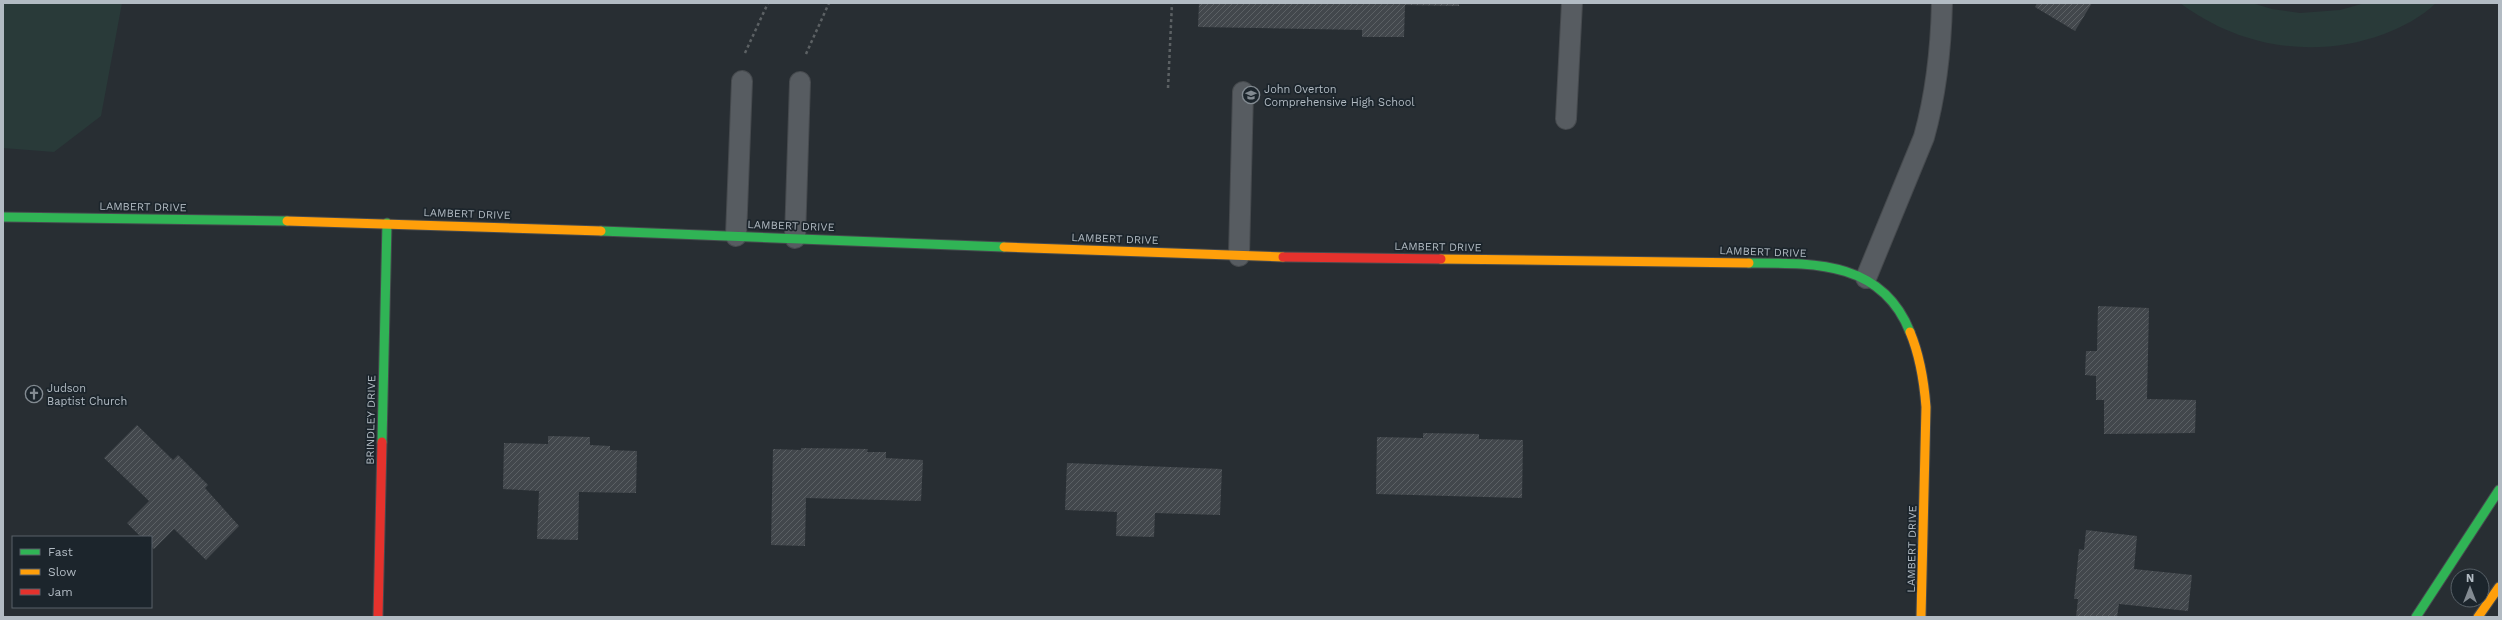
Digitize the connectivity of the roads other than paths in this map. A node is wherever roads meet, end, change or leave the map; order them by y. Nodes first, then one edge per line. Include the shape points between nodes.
1 (1572, 3) edge
2 (1942, 3) edge
3 (742, 81) dead end
4 (800, 82) dead end
5 (1243, 92) dead end
6 (1566, 119) dead end
7 (3, 217) edge
8 (387, 223) junction
9 (736, 236) junction
10 (795, 238) junction
11 (1238, 256) junction
12 (1866, 278) junction
13 (2499, 490) edge
14 (2499, 587) edge
15 (378, 617) edge
16 (1921, 617) edge
17 (2416, 617) edge
18 (2478, 617) edge

1 - 6 lane
2 - 12 lane via 1941,37 1924,137
3 - 9 lane
4 - 10 lane
5 - 11 lane
7 - 8 main road, LAMBERT DRIVE
8 - 9 main road, LAMBERT DRIVE
8 - 15 main road, BRINDLEY DRIVE
9 - 10 main road, LAMBERT DRIVE
10 - 11 main road, LAMBERT DRIVE
11 - 12 main road, LAMBERT DRIVE via 1781,263 1816,266
12 - 16 main road, LAMBERT DRIVE via 1884,293 1903,315 1913,335 1926,388
13 - 17 main road
14 - 18 main road

